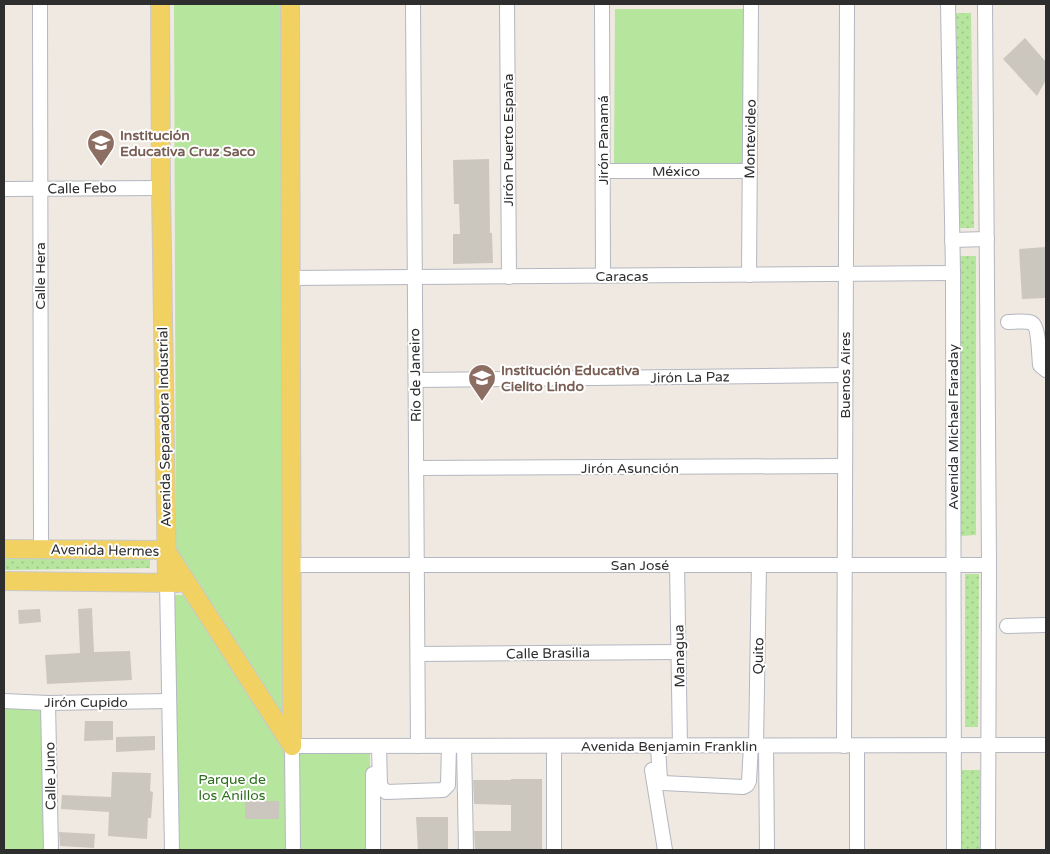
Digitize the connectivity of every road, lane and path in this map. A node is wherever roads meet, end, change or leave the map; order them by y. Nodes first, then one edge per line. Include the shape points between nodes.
1 (40, 4) edge
2 (160, 4) edge
3 (290, 4) edge
4 (413, 4) edge
5 (507, 4) edge
6 (602, 4) edge
7 (751, 4) edge
8 (847, 4) edge
9 (948, 4) edge
10 (985, 4) edge
11 (750, 171) junction
12 (603, 172) junction
13 (40, 188) junction
14 (161, 188) junction
15 (4, 189) edge
16 (987, 239) junction
17 (952, 240) junction
18 (953, 273) junction
19 (845, 274) junction
20 (749, 275) junction
21 (414, 276) junction
22 (603, 276) junction
23 (509, 277) junction
24 (290, 278) junction
25 (1008, 322) dead end
26 (1046, 370) edge
27 (844, 375) junction
28 (416, 380) junction
29 (844, 466) junction
30 (416, 468) junction
31 (4, 549) edge
32 (41, 549) junction
33 (166, 550) junction
34 (417, 565) junction
35 (677, 565) junction
36 (759, 565) junction
37 (844, 565) junction
38 (954, 565) junction
39 (989, 565) junction
40 (291, 566) junction
41 (4, 581) edge
42 (167, 582) junction
43 (188, 584) junction
44 (1046, 624) edge
45 (1007, 626) dead end
46 (678, 652) junction
47 (418, 654) junction
48 (4, 701) edge
49 (168, 701) junction
50 (48, 703) junction
51 (1046, 745) edge
52 (292, 746) junction
53 (376, 746) junction
54 (418, 746) junction
55 (449, 746) junction
56 (464, 746) junction
57 (554, 746) junction
58 (680, 746) junction
59 (758, 746) junction
60 (851, 746) junction
61 (953, 746) junction
62 (988, 746) junction
63 (653, 747) junction
64 (51, 850) edge
65 (172, 850) edge
66 (293, 850) edge
67 (373, 850) edge
68 (466, 850) edge
69 (554, 850) edge
70 (665, 850) edge
71 (767, 850) edge
72 (857, 850) edge
73 (954, 850) edge
74 (988, 850) edge

1 - 13 street, Calle Hera
2 - 14 main road, Avenida Separadora Industrial
3 - 24 main road
4 - 21 street, Río de Janeiro
5 - 23 street, Jirón Puerto España
6 - 12 street, Jirón Panamá
7 - 11 street, Montevideo
8 - 19 street, Buenos Aires
9 - 17 street, Avenida Michael Faraday
10 - 16 street
11 - 12 street, México
11 - 20 street, Montevideo
12 - 22 street, Jirón Panamá
13 - 14 street, Calle Febo
13 - 15 street, Calle Febo
13 - 32 street, Calle Hera
14 - 33 main road, Avenida Separadora Industrial
16 - 17 street
16 - 39 street
17 - 18 street, Avenida Michael Faraday
18 - 19 street, Caracas
18 - 38 street, Avenida Michael Faraday
19 - 20 street, Caracas
19 - 27 street, Buenos Aires
20 - 22 street, Caracas
21 - 23 street, Caracas
21 - 24 street, Caracas
21 - 28 street, Río de Janeiro
22 - 23 street, Caracas
24 - 40 main road
25 - 26 street via 1034,324 1040,365
27 - 28 street, Jirón La Paz
27 - 29 street, Buenos Aires
28 - 30 street, Río de Janeiro
29 - 30 street, Jirón Asunción
29 - 37 street, Buenos Aires
30 - 34 street, Río de Janeiro
31 - 32 main road, Avenida Hermes
32 - 33 main road, Avenida Hermes
33 - 42 main road, Avenida Separadora Industrial
33 - 43 main road, Avenida Hermes
34 - 35 street, San José
34 - 40 street, San José
34 - 47 street, Río de Janeiro
35 - 36 street, San José
35 - 46 street, Managua
36 - 37 street, San José
36 - 59 street, Quito
37 - 38 street, San José
37 - 60 street, Buenos Aires
38 - 39 street, San José
38 - 61 street, Avenida Michael Faraday
39 - 62 street
40 - 52 main road
41 - 42 main road
42 - 43 main road
42 - 49 street, Avenida Separadora Industrial
43 - 52 main road, Avenida Hermes
44 - 45 street
46 - 47 street, Calle Brasilia
46 - 58 street, Managua
47 - 54 street, Río de Janeiro
48 - 50 street, Jirón Cupido
49 - 50 street, Jirón Cupido
49 - 65 street, Avenida Separadora Industrial
50 - 64 street, Calle Juno
51 - 62 street, Avenida Benjamin Franklin
52 - 53 street, Avenida Benjamin Franklin
52 - 66 street
53 - 54 street, Avenida Benjamin Franklin
53 - 55 street via 380,786 386,792 446,788
53 - 67 street
54 - 55 street, Avenida Benjamin Franklin
55 - 56 street, Avenida Benjamin Franklin
56 - 57 street, Avenida Benjamin Franklin
56 - 68 street
57 - 63 street, Avenida Benjamin Franklin
57 - 69 street
58 - 59 street, Avenida Benjamin Franklin
58 - 63 street, Avenida Benjamin Franklin
59 - 60 street, Avenida Benjamin Franklin
59 - 63 street via 749,781 743,788 663,783
59 - 71 street
60 - 61 street, Avenida Benjamin Franklin
60 - 72 street, Buenos Aires
61 - 62 street, Avenida Benjamin Franklin
61 - 73 street, Avenida Michael Faraday
62 - 74 street
63 - 70 street

